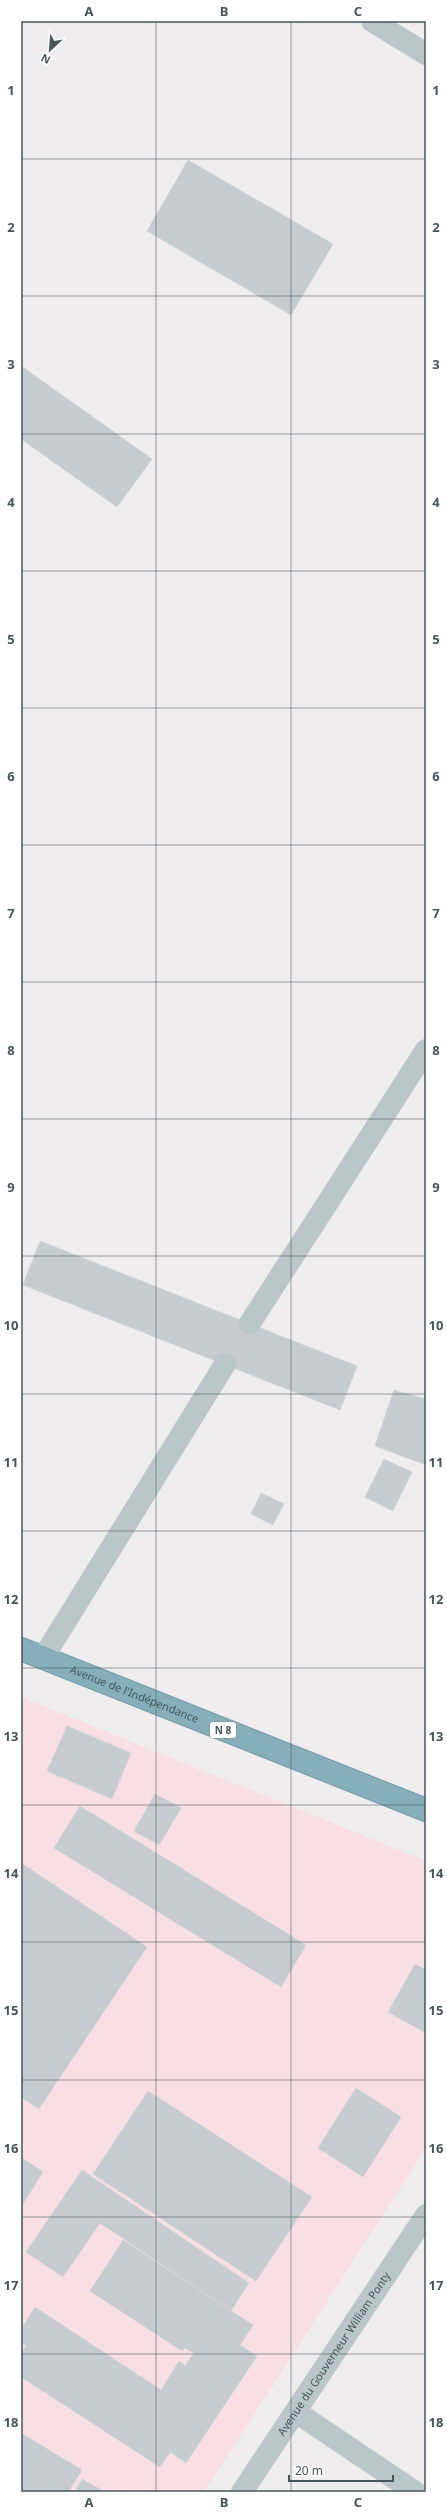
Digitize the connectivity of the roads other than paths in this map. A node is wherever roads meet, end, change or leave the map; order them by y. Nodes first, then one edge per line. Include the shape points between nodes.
1 (372, 21) edge
2 (426, 54) edge
3 (426, 1050) edge
4 (250, 1323) dead end
5 (225, 1364) dead end
6 (21, 1649) edge
7 (43, 1658) junction
8 (426, 1810) edge
9 (426, 2215) edge
10 (296, 2412) junction
11 (242, 2492) edge
12 (415, 2492) edge

1 - 2 street
3 - 4 street
5 - 7 street
6 - 7 highway, Avenue de l'Indépendance / N 8
7 - 8 highway, Avenue de l'Indépendance / N 8
9 - 10 street, Avenue du Gouverneur William Ponty
10 - 11 street, Avenue du Gouverneur William Ponty
10 - 12 street

